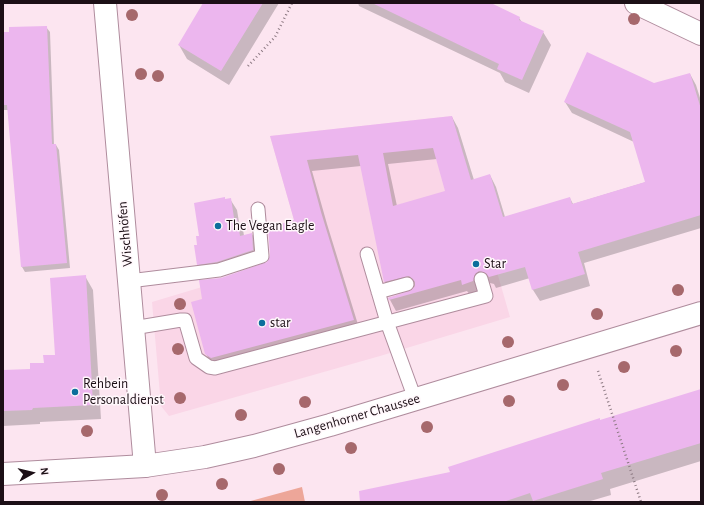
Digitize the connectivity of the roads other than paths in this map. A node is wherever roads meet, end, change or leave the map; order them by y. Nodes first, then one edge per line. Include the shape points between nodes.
1 (105, 3) edge
2 (636, 3) edge
3 (701, 34) edge
4 (258, 209) dead end
5 (367, 254) dead end
6 (481, 279) dead end
7 (129, 281) junction
8 (407, 284) dead end
9 (378, 292) junction
10 (701, 312) edge
11 (387, 322) junction
12 (133, 328) junction
13 (415, 399) junction
14 (145, 466) junction
15 (3, 474) edge

1 - 7 main road, Wischhöfen
2 - 3 main road
4 - 7 lane via 262,256 219,270
5 - 9 lane
6 - 11 lane via 486,296
7 - 12 main road, Wischhöfen
8 - 9 lane
9 - 11 lane
10 - 13 main road, Langenhorner Chaussee
11 - 12 lane via 215,368 196,358 185,320
11 - 13 lane
12 - 14 main road, Wischhöfen
13 - 14 main road, Langenhorner Chaussee via 254,446
14 - 15 main road, Langenhorner Chaussee

